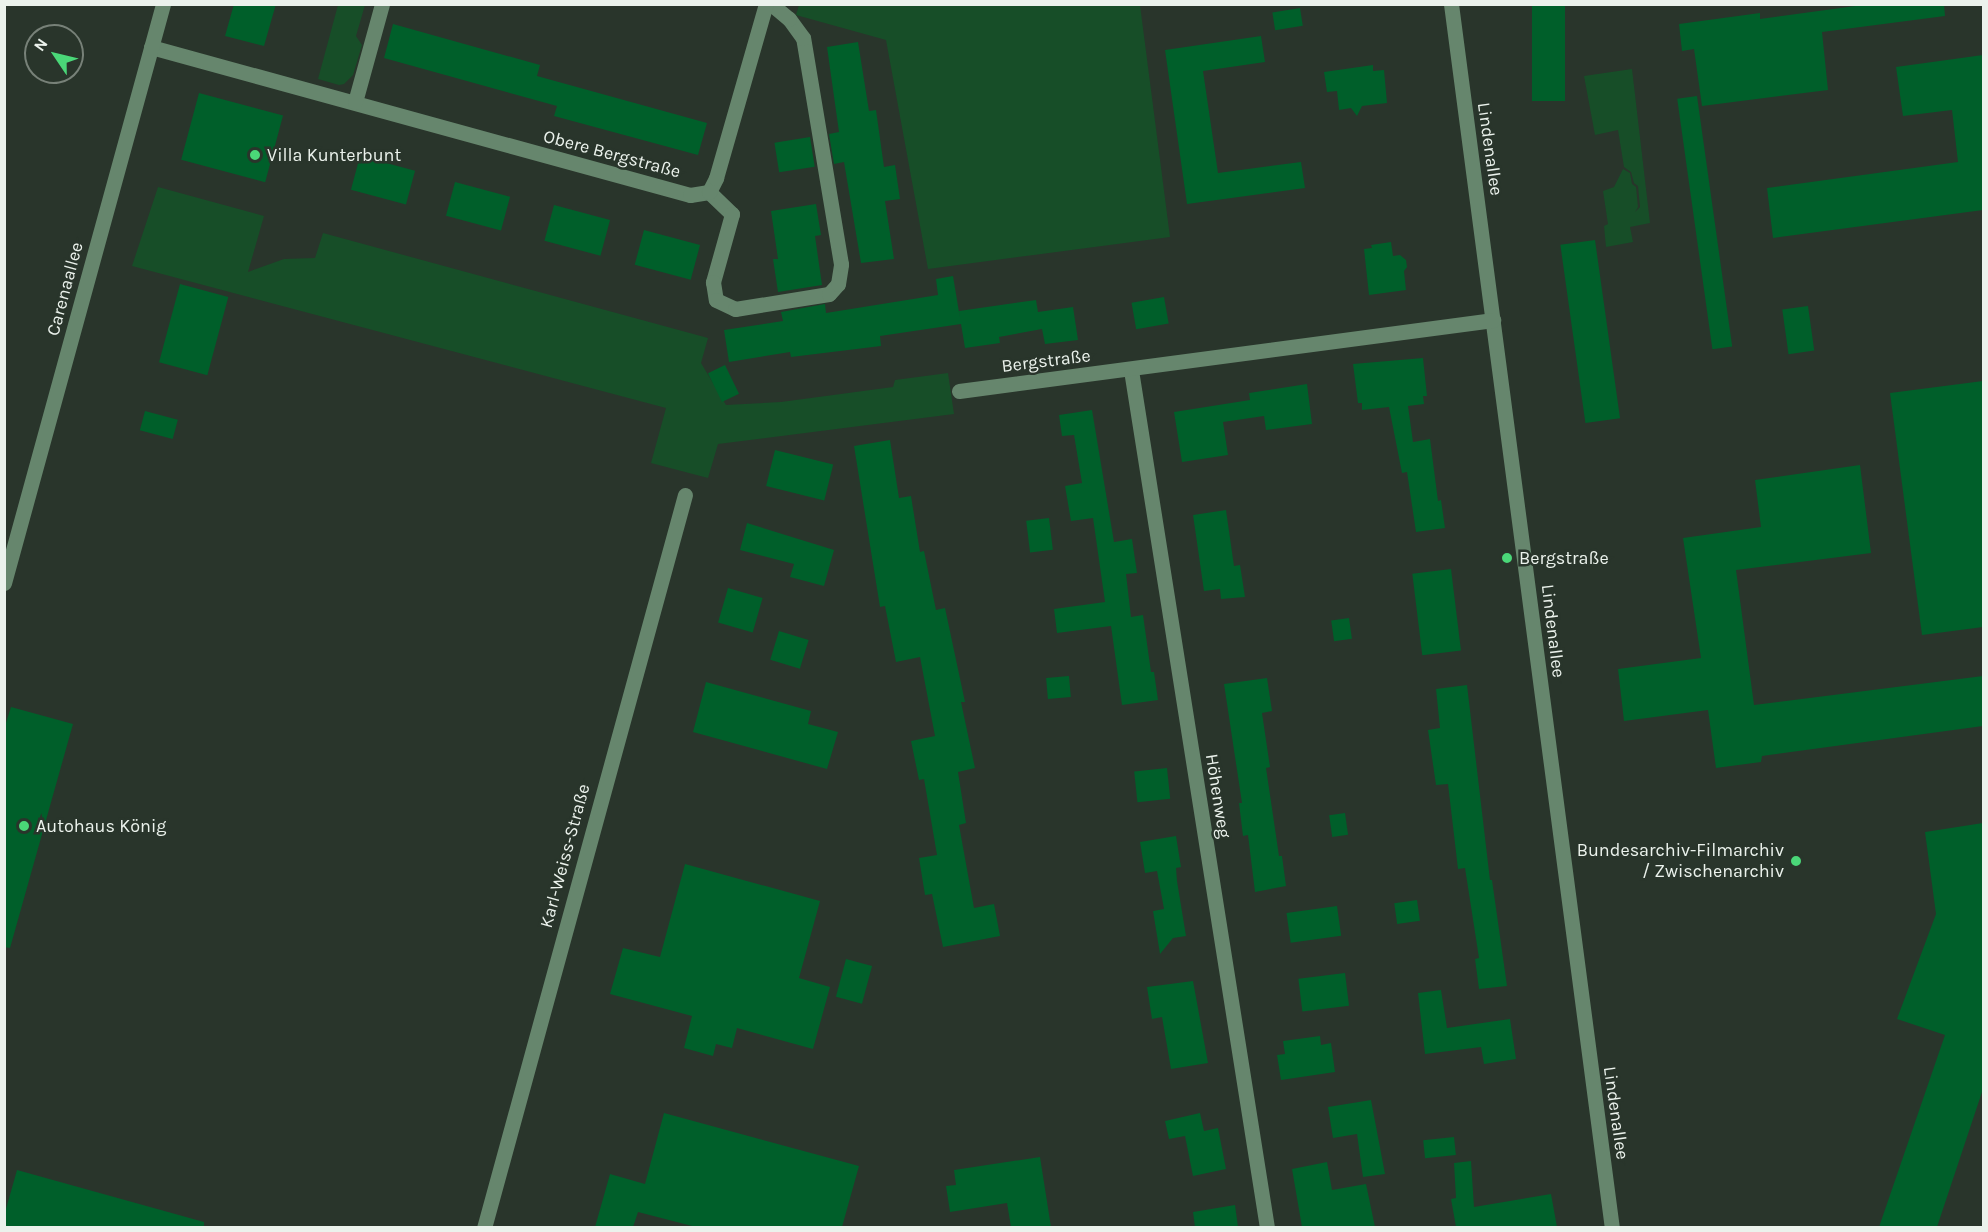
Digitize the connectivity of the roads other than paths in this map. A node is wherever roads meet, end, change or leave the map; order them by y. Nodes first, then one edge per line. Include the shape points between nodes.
1 (163, 4) edge
2 (382, 4) edge
3 (769, 4) edge
4 (1451, 4) edge
5 (151, 47) junction
6 (355, 102) junction
7 (709, 192) junction
8 (1493, 320) junction
9 (1131, 370) junction
10 (959, 391) dead end
11 (685, 495) dead end
12 (4, 583) edge
13 (484, 1227) edge
14 (1267, 1227) edge
15 (1612, 1227) edge

1 - 5 street, Carenaallee
2 - 6 street
3 - 7 street
3 - 7 street via 789,19 803,38 842,264 838,284 830,294 735,309 716,300 713,282 732,213
4 - 8 street, Lindenallee
5 - 6 street, Obere Bergstraße
5 - 12 street, Carenaallee
6 - 7 street, Obere Bergstraße via 690,195
8 - 9 street, Bergstraße
8 - 15 street, Lindenallee
9 - 10 street, Bergstraße
9 - 14 street, Höhenweg
11 - 13 street, Karl-Weiss-Straße

